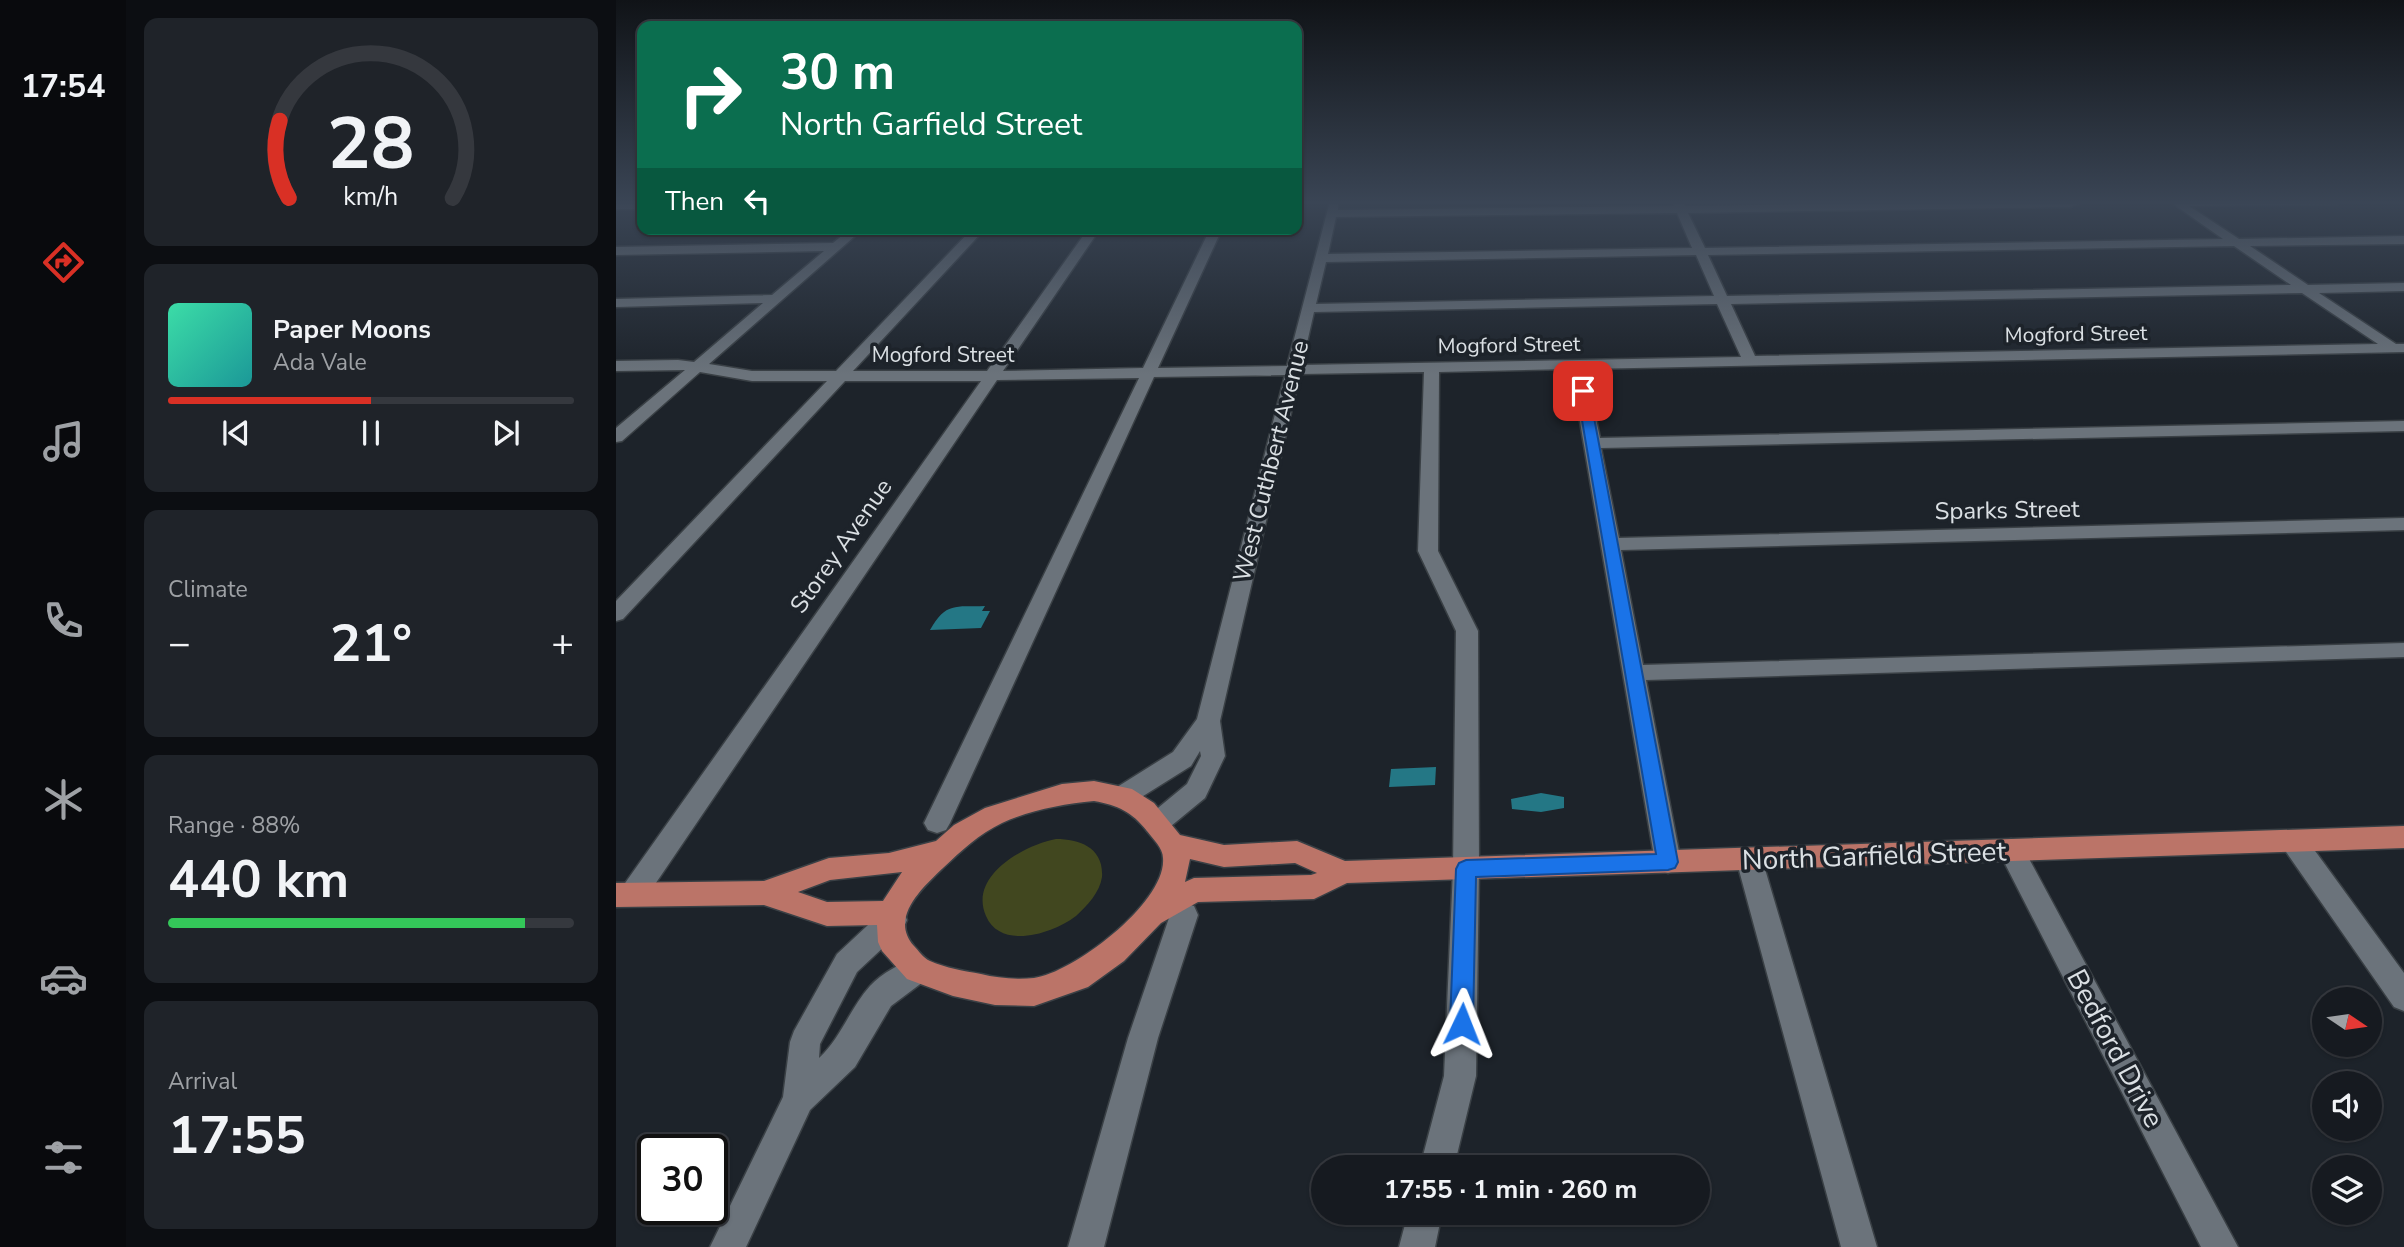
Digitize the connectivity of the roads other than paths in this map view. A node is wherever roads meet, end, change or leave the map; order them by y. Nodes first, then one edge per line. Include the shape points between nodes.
1 (823, 259) edge
2 (950, 259) edge
3 (1073, 259) edge
4 (1202, 259) edge
5 (1320, 259) edge
6 (1703, 259) edge
7 (2262, 259) edge
8 (2404, 287) edge
9 (2306, 289) junction
10 (777, 299) junction
11 (1722, 300) junction
12 (616, 303) edge
13 (1308, 307) junction
14 (2401, 350) edge
15 (1750, 361) junction
16 (1578, 365) junction
17 (616, 366) edge
18 (698, 368) junction
19 (1432, 368) junction
20 (1292, 370) junction
21 (1148, 373) junction
22 (840, 376) junction
23 (990, 376) junction
24 (2404, 426) edge
25 (616, 438) edge
26 (1593, 443) junction
27 (2404, 524) edge
28 (1611, 544) junction
29 (616, 614) edge
30 (2404, 650) edge
31 (1634, 673) junction
32 (1208, 721) junction
33 (1123, 796) junction
34 (937, 823) dead end
35 (1164, 834) junction
36 (2404, 837) edge
37 (2293, 841) junction
38 (2011, 850) junction
39 (941, 851) junction
40 (1749, 859) junction
41 (1668, 862) junction
42 (1466, 869) junction
43 (1344, 872) junction
44 (764, 893) junction
45 (625, 895) edge
46 (1151, 915) junction
47 (1184, 915) dead end
48 (892, 916) junction
49 (917, 970) junction
50 (2404, 997) edge
51 (799, 1099) junction
52 (1440, 1155) edge
53 (1422, 1225) edge
54 (728, 1247) edge
55 (1086, 1247) edge
56 (1417, 1247) edge
57 (1859, 1247) edge
58 (2220, 1247) edge

1 - 10 street
2 - 22 street
3 - 23 street, Storey Avenue
4 - 21 street
5 - 13 street, West Cuthbert Avenue
6 - 11 street
7 - 9 street
8 - 9 street
9 - 11 street
9 - 14 street
10 - 12 street
10 - 18 street
11 - 13 street
11 - 15 street
13 - 20 street, West Cuthbert Avenue
14 - 15 street, Mogford Street
15 - 16 street, Mogford Street
16 - 19 street, Mogford Street
16 - 26 street
17 - 18 street, Mogford Street via 678,364
18 - 22 street, Mogford Street via 752,376
18 - 25 street
19 - 20 street, Mogford Street
19 - 42 street via 1428,551 1467,631
20 - 21 street, Mogford Street
20 - 32 street, West Cuthbert Avenue
21 - 23 street, Mogford Street
21 - 34 street
22 - 23 street, Mogford Street
22 - 29 street
23 - 45 street, Storey Avenue
24 - 26 street
26 - 28 street
27 - 28 street, Sparks Street
28 - 31 street
30 - 31 street
31 - 41 street
32 - 33 street, West Cuthbert Avenue via 1182,760
32 - 35 street, West Cuthbert Avenue via 1213,756 1196,791
33 - 35 main road via 1145,810
33 - 39 main road via 1094,791 1062,794 994,816
35 - 43 main road via 1224,856 1297,852
35 - 46 main road via 1177,859 1170,886
36 - 37 main road, North Garfield Street
37 - 38 main road, North Garfield Street
37 - 50 street
38 - 40 main road, North Garfield Street
38 - 58 street, Bedford Drive
39 - 44 main road via 889,864 829,869
39 - 48 main road via 911,881
40 - 41 main road, North Garfield Street
40 - 57 street
41 - 42 main road, North Garfield Street
42 - 43 main road, North Garfield Street
42 - 52 street via 1460,1076
43 - 46 main road via 1314,887 1194,890
44 - 45 main road
44 - 48 main road via 827,914
46 - 49 main road via 1114,952 1079,977 1034,992 995,991
47 - 55 street via 1143,1038
48 - 49 main road via 892,942
48 - 51 street via 847,963 805,1042
49 - 51 street via 881,996 844,1056
51 - 54 street
53 - 56 street

